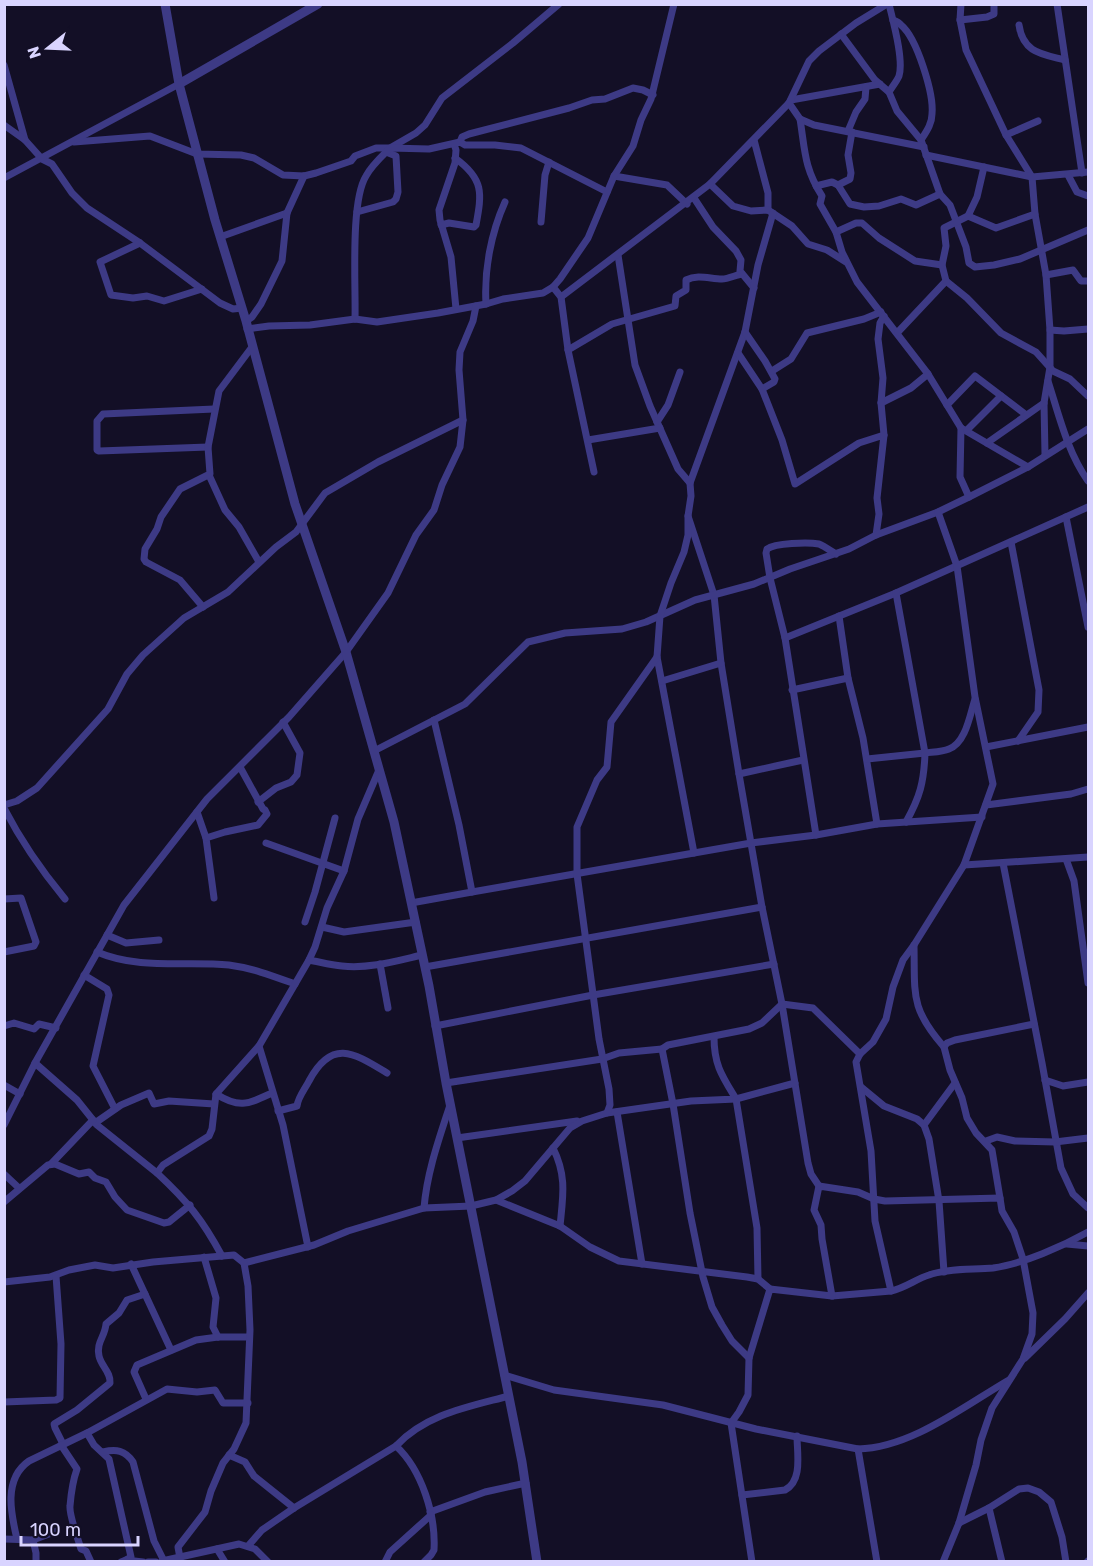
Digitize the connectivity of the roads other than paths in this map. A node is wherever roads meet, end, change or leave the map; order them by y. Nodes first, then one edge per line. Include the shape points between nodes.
1 (165, 4) edge
2 (318, 4) edge
3 (559, 4) edge
4 (674, 4) edge
5 (888, 4) edge
6 (962, 4) edge
7 (994, 4) edge
8 (1057, 4) edge
9 (893, 20) junction
10 (960, 20) junction
11 (1019, 26) dead end
12 (841, 34) junction
13 (1065, 60) junction
14 (4, 64) edge
15 (179, 84) junction
16 (880, 84) junction
17 (866, 87) junction
18 (889, 92) junction
19 (652, 95) junction
20 (790, 101) junction
21 (800, 120) junction
22 (1038, 121) dead end
23 (4, 125) edge
24 (850, 132) junction
25 (1006, 135) junction
26 (25, 140) junction
27 (754, 140) junction
28 (74, 142) junction
29 (457, 143) junction
30 (922, 144) junction
31 (388, 150) junction
32 (197, 154) junction
33 (926, 156) junction
34 (455, 158) junction
35 (42, 159) junction
36 (549, 162) junction
37 (984, 167) junction
38 (1086, 172) edge
39 (1068, 175) junction
40 (304, 176) junction
41 (614, 176) junction
42 (1032, 177) junction
43 (4, 178) edge
44 (710, 184) junction
45 (838, 184) junction
46 (816, 186) junction
47 (607, 192) junction
48 (940, 194) junction
49 (1089, 196) edge
50 (694, 198) junction
51 (505, 202) dead end
52 (687, 204) junction
53 (357, 212) junction
54 (770, 212) junction
55 (287, 213) junction
56 (1035, 214) junction
57 (968, 216) junction
58 (955, 221) junction
59 (541, 222) dead end
60 (441, 225) junction
61 (1089, 230) edge
62 (837, 232) junction
63 (220, 237) junction
64 (140, 243) junction
65 (1041, 251) junction
66 (618, 255) junction
67 (848, 263) junction
68 (942, 265) junction
69 (742, 273) junction
70 (1046, 275) junction
71 (946, 281) junction
72 (1089, 281) edge
73 (553, 287) junction
74 (754, 288) junction
75 (202, 289) junction
76 (561, 297) junction
77 (486, 304) junction
78 (476, 306) junction
79 (242, 308) junction
80 (456, 309) junction
81 (883, 314) junction
82 (629, 318) junction
83 (355, 319) junction
84 (246, 325) junction
85 (1089, 329) edge
86 (1050, 330) junction
87 (745, 332) junction
88 (898, 332) junction
89 (252, 347) junction
90 (568, 350) junction
91 (738, 353) junction
92 (1050, 367) junction
93 (772, 371) junction
94 (680, 372) dead end
95 (928, 374) junction
96 (1048, 379) junction
97 (762, 389) junction
98 (1001, 396) junction
99 (1089, 396) edge
100 (881, 403) junction
101 (1044, 403) junction
102 (947, 405) junction
103 (214, 409) junction
104 (1025, 414) junction
105 (464, 420) junction
106 (659, 425) junction
107 (964, 429) junction
108 (1089, 429) edge
109 (884, 435) junction
110 (588, 440) junction
111 (987, 443) junction
112 (1068, 443) junction
113 (208, 447) junction
114 (1045, 455) junction
115 (1028, 467) junction
116 (594, 472) dead end
117 (209, 475) junction
118 (1089, 481) edge
119 (690, 483) junction
120 (969, 497) junction
121 (1089, 507) edge
122 (938, 512) junction
123 (688, 516) junction
124 (1066, 517) junction
125 (302, 525) junction
126 (876, 535) junction
127 (1011, 542) junction
128 (836, 554) junction
129 (260, 562) junction
130 (957, 566) junction
131 (770, 578) junction
132 (896, 593) junction
133 (714, 595) junction
134 (203, 607) junction
135 (660, 616) junction
136 (839, 616) junction
137 (1089, 627) edge
138 (785, 638) junction
139 (345, 652) junction
140 (657, 657) junction
141 (721, 663) junction
142 (848, 678) junction
143 (662, 681) junction
144 (792, 690) junction
145 (975, 697) junction
146 (434, 720) junction
147 (283, 722) junction
148 (1089, 727) edge
149 (1018, 741) junction
150 (986, 747) junction
151 (374, 751) junction
152 (925, 753) junction
153 (867, 759) junction
154 (803, 760) junction
155 (240, 767) junction
156 (380, 770) junction
157 (740, 774) junction
158 (1089, 789) edge
159 (258, 802) junction
160 (986, 806) junction
161 (4, 807) edge
162 (197, 812) junction
163 (982, 817) junction
164 (335, 818) dead end
165 (906, 822) junction
166 (877, 824) junction
167 (816, 835) junction
168 (206, 838) junction
169 (266, 843) dead end
170 (751, 843) junction
171 (694, 853) junction
172 (1089, 857) edge
173 (1066, 859) junction
174 (1003, 862) junction
175 (323, 864) junction
176 (964, 865) junction
177 (344, 871) junction
178 (577, 874) junction
179 (472, 892) junction
180 (214, 898) dead end
181 (4, 899) edge
182 (65, 899) dead end
183 (411, 903) junction
184 (762, 907) junction
185 (305, 922) dead end
186 (416, 922) junction
187 (322, 927) junction
188 (106, 935) junction
189 (585, 938) junction
190 (159, 940) dead end
191 (914, 945) junction
192 (4, 951) edge
193 (97, 952) junction
194 (422, 955) junction
195 (309, 960) junction
196 (380, 964) junction
197 (774, 964) junction
198 (425, 967) junction
199 (84, 975) junction
200 (1089, 983) edge
201 (295, 984) junction
202 (593, 995) junction
203 (782, 1004) junction
204 (388, 1008) dead end
205 (1034, 1024) junction
206 (4, 1026) edge
207 (435, 1026) junction
208 (56, 1028) junction
209 (714, 1037) junction
210 (259, 1046) junction
211 (945, 1047) junction
212 (662, 1049) junction
213 (860, 1054) junction
214 (602, 1059) junction
215 (35, 1063) junction
216 (387, 1073) dead end
217 (1045, 1080) junction
218 (1089, 1082) edge
219 (446, 1083) junction
220 (795, 1083) junction
221 (955, 1083) junction
222 (4, 1085) edge
223 (861, 1087) junction
224 (272, 1092) junction
225 (20, 1094) junction
226 (216, 1094) junction
227 (736, 1099) junction
228 (214, 1104) junction
229 (673, 1104) junction
230 (450, 1105) junction
231 (115, 1109) junction
232 (278, 1111) junction
233 (617, 1112) junction
234 (607, 1113) junction
235 (94, 1121) junction
236 (582, 1121) junction
237 (4, 1125) edge
238 (924, 1125) junction
239 (457, 1138) junction
240 (1089, 1138) edge
241 (986, 1141) junction
242 (1055, 1142) junction
243 (553, 1148) junction
244 (51, 1164) junction
245 (157, 1173) junction
246 (4, 1174) edge
247 (819, 1186) junction
248 (19, 1188) junction
249 (1000, 1198) junction
250 (874, 1199) junction
251 (496, 1200) junction
252 (939, 1201) junction
253 (4, 1202) edge
254 (190, 1205) junction
255 (471, 1206) junction
256 (424, 1208) junction
257 (1089, 1208) edge
258 (560, 1226) junction
259 (1089, 1232) edge
260 (1067, 1244) junction
261 (1089, 1246) edge
262 (308, 1247) junction
263 (222, 1256) junction
264 (204, 1257) junction
265 (1023, 1259) junction
266 (244, 1263) junction
267 (131, 1264) junction
268 (642, 1264) junction
269 (702, 1271) junction
270 (944, 1272) junction
271 (56, 1276) junction
272 (758, 1279) junction
273 (4, 1282) edge
274 (770, 1289) junction
275 (891, 1292) junction
276 (145, 1293) junction
277 (1089, 1293) edge
278 (832, 1296) junction
279 (218, 1337) junction
280 (249, 1337) junction
281 (171, 1350) junction
282 (749, 1358) junction
283 (1023, 1359) junction
284 (504, 1375) junction
285 (1011, 1378) junction
286 (509, 1396) junction
287 (146, 1399) junction
288 (4, 1402) edge
289 (248, 1404) junction
290 (731, 1423) junction
291 (87, 1433) junction
292 (797, 1436) junction
293 (62, 1444) junction
294 (396, 1446) junction
295 (858, 1449) junction
296 (103, 1452) junction
297 (229, 1455) junction
298 (526, 1483) junction
299 (742, 1496) junction
300 (294, 1508) junction
301 (989, 1508) junction
302 (431, 1513) junction
303 (959, 1523) junction
304 (57, 1531) dead end
305 (4, 1539) edge
306 (17, 1539) junction
307 (33, 1540) junction
308 (248, 1546) junction
309 (217, 1549) junction
310 (177, 1560) edge
311 (123, 1561) edge
312 (164, 1561) edge
313 (36, 1562) edge
314 (91, 1562) edge
315 (143, 1562) edge
316 (148, 1562) edge
317 (158, 1562) edge
318 (225, 1562) edge
319 (268, 1562) edge
320 (385, 1562) edge
321 (424, 1562) edge
322 (537, 1562) edge
323 (752, 1562) edge
324 (877, 1562) edge
325 (943, 1562) edge
326 (1002, 1562) edge
327 (1066, 1562) edge

1 - 15 street
2 - 15 street
3 - 31 street via 442,98 420,130
4 - 19 street
5 - 9 street
5 - 12 street
6 - 10 street
7 - 10 street via 994,14
8 - 13 street
9 - 18 street via 900,68
9 - 30 street via 902,25 915,45 929,88 933,114
10 - 25 street via 966,50
11 - 13 street via 1020,36 1031,50
12 - 16 street
12 - 20 street via 809,61
13 - 38 street
14 - 26 street
15 - 28 street
15 - 32 street
16 - 17 street
16 - 18 street
17 - 20 street
17 - 24 street via 865,99
18 - 30 street via 897,111
19 - 29 street via 633,88 605,99 469,134
19 - 41 street via 633,146
20 - 21 street
20 - 27 street
21 - 24 street
21 - 46 street via 803,151
22 - 25 street
23 - 26 street
24 - 30 street
24 - 45 street via 850,179
25 - 42 street
26 - 35 street
27 - 44 street
27 - 54 street
28 - 32 street via 150,136
28 - 35 street
29 - 31 street via 429,149
29 - 34 street
29 - 36 street via 516,146
30 - 33 street
31 - 40 street via 376,148 351,161
31 - 53 street via 366,174
31 - 53 street via 396,156 398,196 393,202
32 - 40 street via 241,155 276,172
32 - 63 street
33 - 37 street
33 - 48 street
34 - 60 street via 439,210
34 - 60 street via 475,175 481,195 476,225
35 - 43 street
35 - 64 street via 52,164 87,208
36 - 47 street
36 - 59 street
37 - 42 street
37 - 57 street
38 - 39 street
39 - 42 street
39 - 49 street via 1077,192
40 - 55 street
41 - 47 street
41 - 52 street via 667,185
42 - 56 street
44 - 50 street
44 - 54 street via 733,206
45 - 46 street
45 - 48 street via 850,204 860,206 879,206 901,199 916,205
46 - 62 street via 822,196 820,204
47 - 73 street via 588,238
48 - 58 street via 950,205
50 - 52 street
50 - 69 street via 713,227 736,251
51 - 77 street via 493,232
52 - 66 street
53 - 83 street
54 - 67 street via 792,226 808,244
54 - 74 street
55 - 63 street
55 - 84 street via 283,259
56 - 57 street via 996,228
56 - 65 street
57 - 58 street
58 - 65 street via 969,263 975,267 994,266
58 - 68 street via 944,228
60 - 80 street via 451,257
61 - 65 street
62 - 67 street
62 - 68 street via 862,223 909,258
63 - 79 street
64 - 75 street
64 - 75 street via 100,262 111,295 147,296 164,301
65 - 70 street
66 - 76 street
66 - 82 street
67 - 81 street via 857,282
68 - 71 street
69 - 74 street
69 - 82 street via 720,279 691,278 686,280 686,290 676,296 675,306
70 - 72 street via 1073,270 1081,281
70 - 86 street
71 - 88 street
71 - 92 street via 1002,333 1036,352
73 - 76 street
73 - 77 street via 543,293
74 - 87 street
75 - 79 street via 227,308
76 - 90 street
77 - 78 street
78 - 80 street
78 - 105 street via 460,352
79 - 84 street
80 - 83 street via 377,322
81 - 88 street
81 - 93 street via 807,333 791,359
81 - 100 street via 878,339 883,378
82 - 90 street via 603,328
82 - 106 street via 635,366
83 - 84 street via 310,325
84 - 89 street
85 - 86 street
86 - 92 street
87 - 91 street
87 - 93 street
88 - 95 street
89 - 103 street via 220,388
89 - 125 street
90 - 110 street
91 - 97 street
91 - 119 street
92 - 96 street
92 - 99 street
93 - 97 street via 775,381
94 - 106 street
95 - 100 street
95 - 102 street
96 - 101 street
96 - 112 street
97 - 109 street via 795,484 859,443
98 - 102 street via 975,376
98 - 104 street
98 - 107 street
100 - 109 street
101 - 104 street
101 - 114 street
102 - 107 street
103 - 113 street
103 - 113 street via 103,414 97,421 99,451
104 - 111 street
105 - 125 street via 375,463 325,493
105 - 139 street via 460,447 434,510 416,535 377,610
106 - 110 street
106 - 119 street via 678,469
107 - 111 street
107 - 120 street via 960,477
108 - 112 street
109 - 126 street
110 - 116 street
111 - 115 street
112 - 114 street
112 - 118 street
113 - 117 street
114 - 115 street
115 - 120 street
117 - 129 street via 225,510
117 - 134 street via 180,489 161,517 144,555 146,562 185,584
119 - 123 street
120 - 122 street
121 - 124 street
122 - 126 street
122 - 130 street
123 - 133 street
123 - 135 street via 684,552
124 - 127 street
124 - 137 street
125 - 129 street
125 - 139 street
126 - 128 street
127 - 130 street
127 - 149 street via 1039,690 1038,712
128 - 131 street
128 - 131 street via 820,544 773,545 766,553
129 - 134 street via 228,592
130 - 132 street
130 - 145 street
131 - 133 street
131 - 138 street
132 - 136 street
132 - 152 street
133 - 135 street
133 - 141 street
134 - 161 street via 184,618 143,655 127,674 108,709 37,788
135 - 140 street
135 - 146 street via 622,629 565,633 528,642 465,704
136 - 138 street
136 - 142 street
138 - 144 street
139 - 147 street
139 - 151 street
140 - 143 street
140 - 178 street via 611,722 607,767 597,780 577,827
141 - 143 street
141 - 157 street
142 - 144 street
142 - 153 street
143 - 171 street
144 - 154 street
145 - 150 street
145 - 152 street via 957,744
146 - 151 street
146 - 179 street
147 - 155 street
147 - 159 street via 299,751 297,775
148 - 149 street
149 - 150 street
150 - 160 street via 993,784
151 - 156 street
152 - 153 street
152 - 165 street via 924,778
153 - 166 street
154 - 157 street
154 - 167 street
155 - 159 street
155 - 162 street
156 - 177 street via 358,819
156 - 183 street
157 - 170 street
158 - 160 street
159 - 168 street via 267,814 258,825
160 - 163 street
161 - 182 street via 42,872
162 - 168 street
162 - 188 street via 131,896
163 - 165 street
163 - 176 street
164 - 175 street
165 - 166 street
166 - 167 street
167 - 170 street
168 - 180 street
169 - 175 street
170 - 171 street
170 - 184 street
171 - 178 street
172 - 173 street
173 - 174 street
173 - 200 street via 1074,881
174 - 176 street
174 - 205 street
175 - 177 street
175 - 185 street
176 - 191 street
177 - 187 street
178 - 179 street
178 - 189 street
179 - 183 street
181 - 192 street via 21,898 36,942 28,948
183 - 186 street
184 - 189 street
184 - 197 street
186 - 187 street via 344,932
186 - 194 street
187 - 195 street
188 - 190 street via 126,942
188 - 193 street
189 - 198 street
189 - 202 street
191 - 211 street via 917,1008
191 - 213 street via 897,973 886,1019 873,1042
193 - 199 street
193 - 201 street via 118,960 230,965
194 - 196 street
194 - 198 street
195 - 196 street via 342,966
195 - 201 street
196 - 204 street
197 - 202 street
197 - 203 street
198 - 207 street
199 - 208 street
199 - 231 street via 107,989 109,995 93,1066
201 - 210 street
202 - 207 street
202 - 214 street
203 - 209 street via 762,1023
203 - 213 street via 813,1008
203 - 220 street
205 - 211 street via 955,1040
205 - 217 street
206 - 208 street via 14,1023 34,1029 39,1024
207 - 219 street
208 - 215 street
209 - 212 street
209 - 227 street via 718,1069
210 - 224 street
210 - 226 street
211 - 221 street
212 - 214 street via 619,1053
212 - 229 street
213 - 223 street via 856,1062
214 - 219 street
214 - 234 street via 609,1089
215 - 225 street
215 - 235 street via 76,1099
216 - 232 street via 356,1055 341,1053 325,1058 297,1106
217 - 218 street via 1063,1086
217 - 242 street
219 - 230 street
220 - 227 street
220 - 247 street via 808,1163
221 - 238 street
221 - 241 street via 967,1118
222 - 225 street
223 - 238 street via 884,1106
223 - 250 street
224 - 226 street via 248,1104 237,1104
224 - 232 street
225 - 237 street
226 - 228 street
227 - 229 street
227 - 272 street via 757,1228
228 - 231 street via 155,1104 148,1093
228 - 245 street via 209,1136 163,1165
229 - 233 street
229 - 269 street
230 - 239 street
230 - 256 street via 429,1170
231 - 235 street
232 - 262 street
233 - 234 street
233 - 268 street
234 - 236 street
235 - 244 street
235 - 245 street
236 - 239 street
236 - 243 street via 570,1128
238 - 252 street
239 - 255 street
240 - 242 street
241 - 242 street via 997,1137
241 - 249 street via 992,1150
242 - 257 street via 1062,1175 1073,1194
243 - 251 street via 525,1181
243 - 258 street via 564,1183
244 - 248 street
244 - 254 street via 76,1174 89,1172 106,1182 127,1210 164,1223
245 - 254 street
246 - 248 street
247 - 250 street via 858,1192
247 - 278 street via 814,1210 821,1225
248 - 253 street
249 - 252 street
249 - 265 street via 1002,1212
250 - 252 street
250 - 275 street via 874,1221
251 - 255 street
251 - 258 street
252 - 270 street
254 - 263 street
255 - 256 street
255 - 284 street
256 - 262 street
258 - 268 street via 615,1260
259 - 260 street
260 - 261 street
260 - 265 street
262 - 266 street
263 - 264 street
263 - 266 street via 234,1255
264 - 267 street
264 - 279 street via 216,1298 213,1328
265 - 270 street via 995,1268
265 - 283 street via 1033,1313 1032,1334
266 - 280 street
267 - 271 street via 113,1268 95,1265
267 - 276 street
268 - 269 street
269 - 272 street
269 - 282 street via 712,1307 732,1341
270 - 275 street
271 - 273 street
271 - 288 street via 60,1398
272 - 274 street
274 - 278 street
274 - 282 street
275 - 278 street
276 - 281 street
276 - 293 street via 127,1300 106,1324 98,1342 99,1357 110,1383 54,1424
277 - 283 street
279 - 280 street
279 - 281 street
280 - 289 street
281 - 287 street via 135,1367
282 - 290 street via 747,1395
283 - 285 street
284 - 286 street
284 - 290 street via 554,1390 663,1405
285 - 295 street via 934,1425 890,1445
285 - 303 street via 992,1408
286 - 294 street via 440,1416 409,1433
286 - 298 street
287 - 289 street via 171,1388 215,1390 223,1403
287 - 291 street
289 - 297 street via 242,1434
290 - 292 street
290 - 299 street
291 - 293 street
291 - 296 street
292 - 295 street
292 - 299 street via 795,1482 785,1490
293 - 306 street via 24,1464 11,1485
293 - 314 street via 77,1470 69,1507 81,1549
294 - 300 street
294 - 302 street via 409,1460
295 - 324 street
296 - 311 street via 109,1459 131,1557
296 - 312 street via 125,1453 133,1462 154,1541
297 - 300 street via 246,1464
297 - 310 street via 205,1512 178,1547
298 - 302 street via 485,1492
298 - 322 street
299 - 323 street
300 - 308 street via 262,1530
301 - 303 street
301 - 326 street
301 - 327 street via 1019,1489 1039,1492 1051,1502
302 - 320 street via 390,1552
302 - 321 street via 434,1550
303 - 325 street
304 - 307 street
305 - 306 street
306 - 307 street
307 - 313 street
308 - 309 street via 234,1544
308 - 319 street
309 - 310 street
309 - 318 street
310 - 312 street
311 - 315 street
312 - 317 street
316 - 317 street

